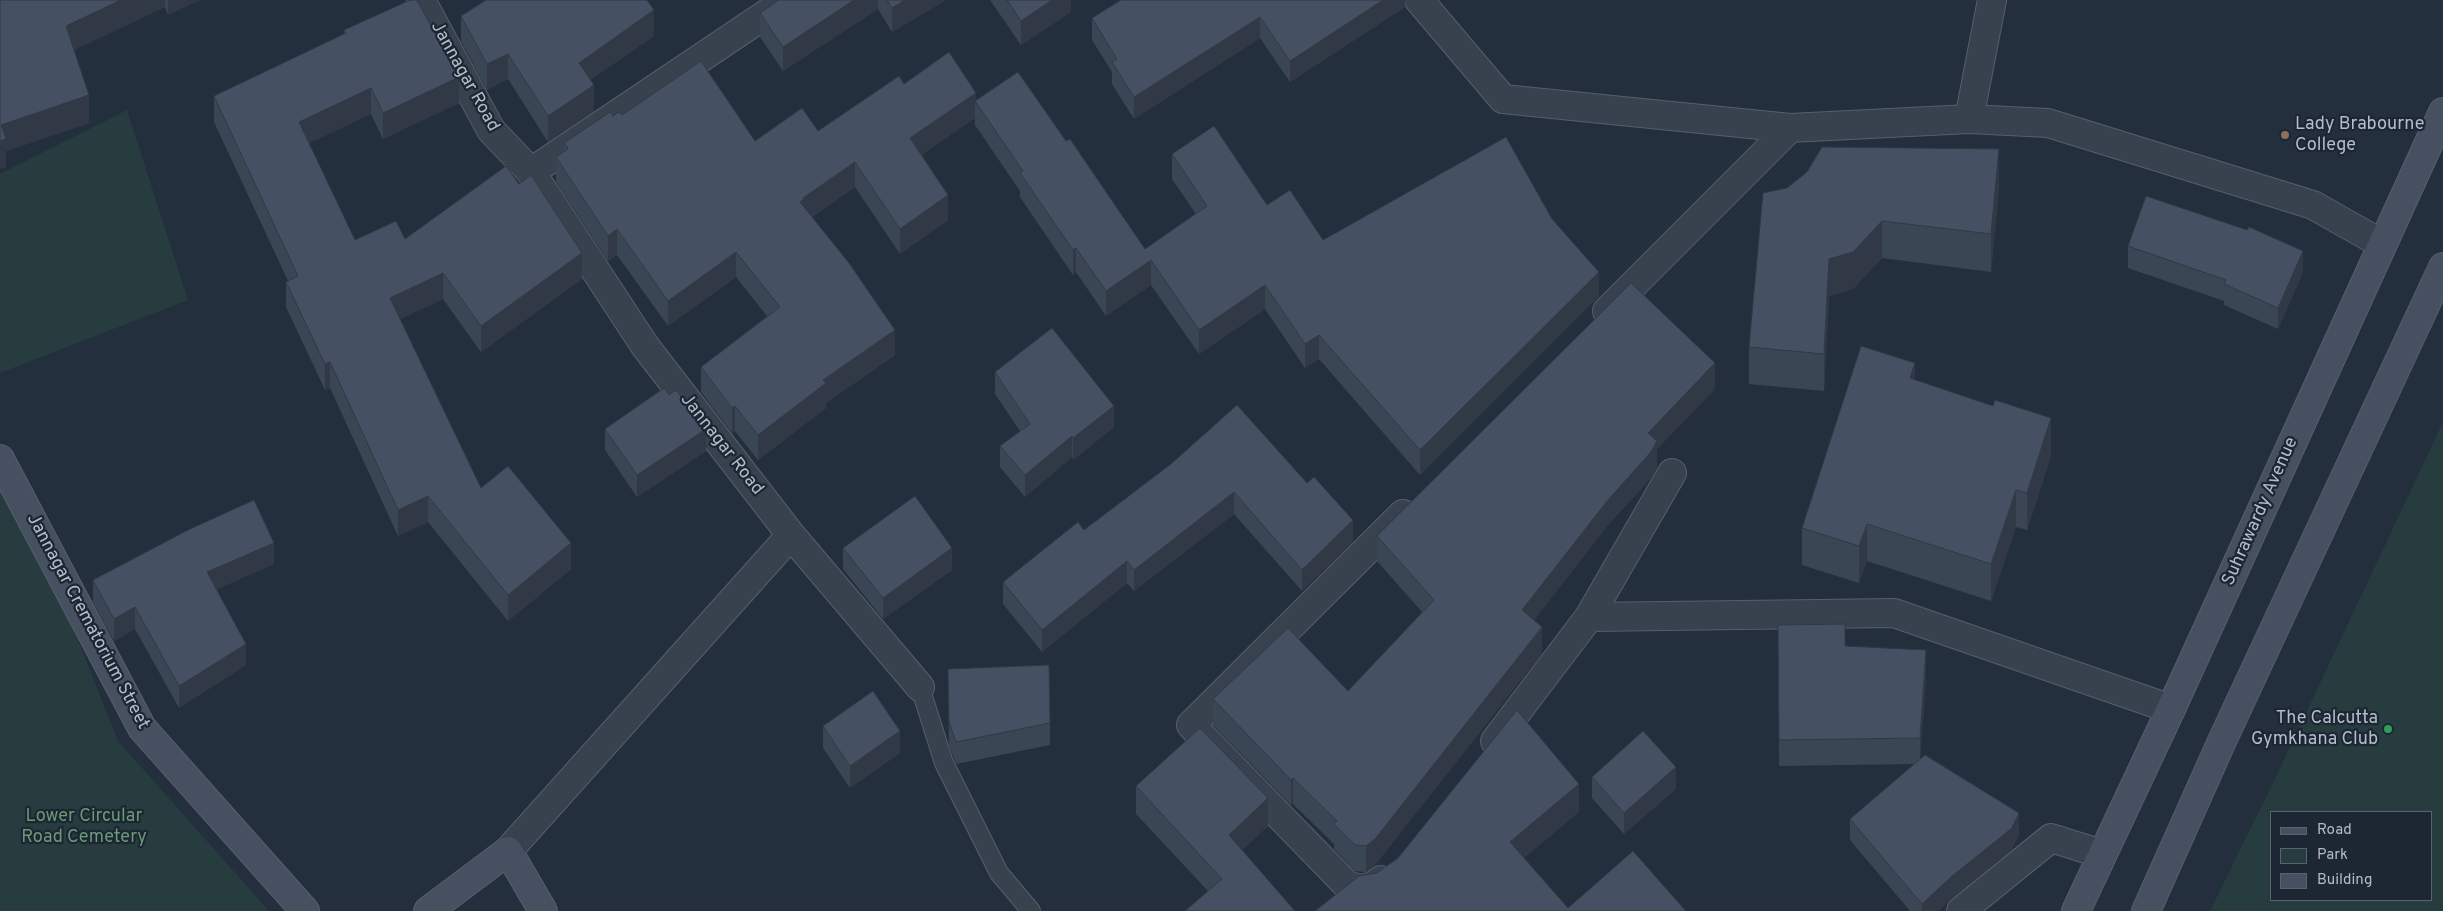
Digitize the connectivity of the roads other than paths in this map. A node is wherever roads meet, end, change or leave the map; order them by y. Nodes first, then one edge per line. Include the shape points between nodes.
1 (421, 0) edge
2 (787, 0) edge
3 (1419, 0) edge
4 (1992, 0) edge
5 (2443, 112) edge
6 (1969, 119) junction
7 (1790, 128) junction
8 (530, 172) junction
9 (2382, 244) junction
10 (2443, 268) edge
11 (1593, 325) edge
12 (0, 460) edge
13 (1672, 473) dead end
14 (1424, 494) edge
15 (791, 535) junction
16 (1589, 618) junction
17 (920, 687) joint
18 (2171, 709) junction
19 (1478, 761) edge
20 (508, 851) junction
21 (2102, 854) junction
22 (1398, 861) edge
23 (305, 911) edge
24 (428, 911) edge
25 (543, 911) edge
26 (1031, 911) edge
27 (1961, 911) edge
28 (2076, 911) edge
29 (2146, 911) edge

1 - 8 street, Jannagar Road via 491,130
2 - 8 street
3 - 7 street via 1503,98
4 - 6 street
5 - 9 main road, Suhrawardy Avenue
6 - 7 street
6 - 9 street via 2048,123 2313,205
7 - 11 street
8 - 15 street, Jannagar Road via 645,346
9 - 18 main road, Suhrawardy Avenue
10 - 29 main road
12 - 23 main road, Jannagar Crematorium Street via 142,728
13 - 16 street
14 - 22 street via 1191,726 1347,884 1360,889 1373,886
15 - 17 street, Jannagar Road
15 - 20 street
16 - 18 street via 1894,613
16 - 19 street
17 - 26 lane via 944,764 999,873
18 - 21 main road, Suhrawardy Avenue
20 - 24 main road
20 - 25 main road
21 - 27 street via 2051,838
21 - 28 main road, Suhrawardy Avenue

